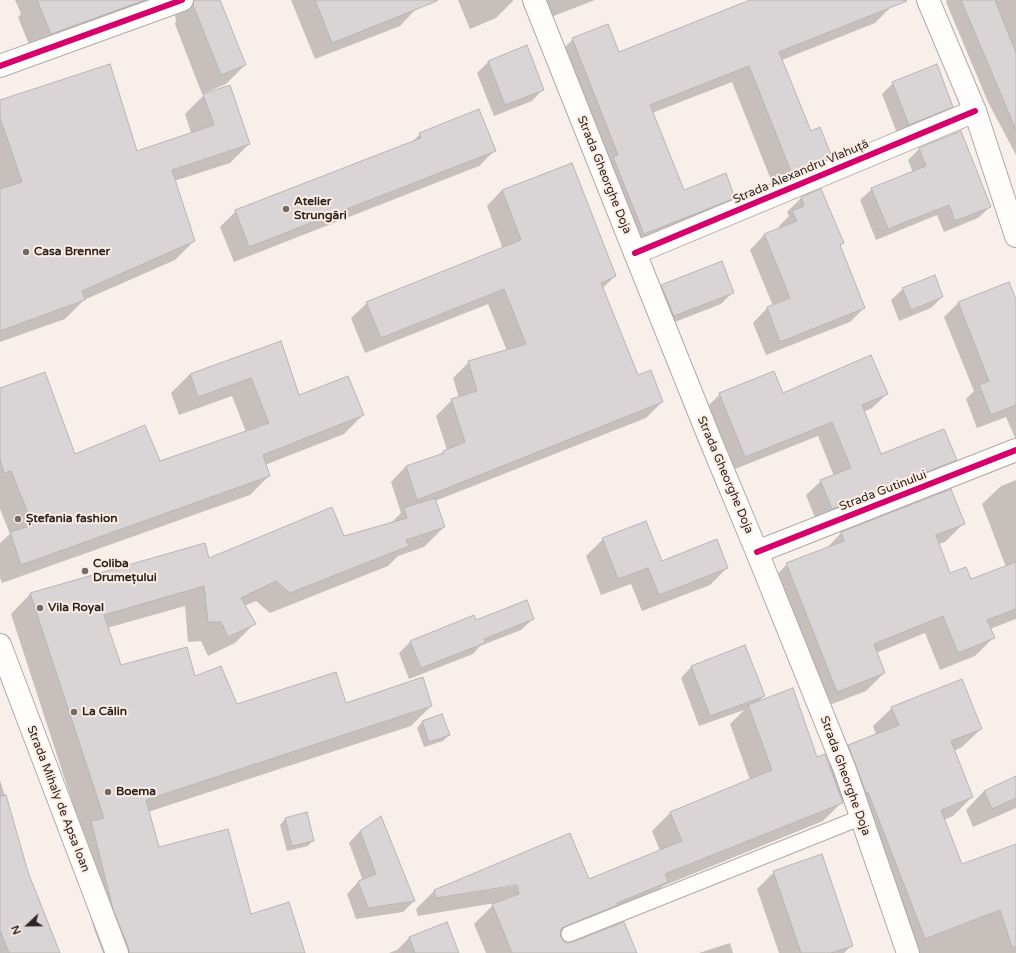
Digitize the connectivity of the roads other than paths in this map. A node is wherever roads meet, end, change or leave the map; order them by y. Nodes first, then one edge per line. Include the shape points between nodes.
1 (182, 0) edge
2 (534, 0) edge
3 (928, 0) edge
4 (0, 66) edge
5 (975, 111) junction
6 (1016, 236) edge
7 (635, 253) junction
8 (1016, 450) edge
9 (757, 552) junction
10 (0, 645) edge
11 (862, 817) junction
12 (569, 934) dead end
13 (117, 953) edge
14 (908, 953) edge

1 - 4 main road
2 - 7 main road, Strada Gheorghe Doja
3 - 5 main road
5 - 6 main road
5 - 7 main road, Strada Alexandru Vlahuță
7 - 9 main road, Strada Gheorghe Doja
8 - 9 main road, Strada Gutinului
9 - 11 main road, Strada Gheorghe Doja
10 - 13 main road, Strada Mihaly de Apsa Ioan
11 - 12 lane
11 - 14 main road, Strada Gheorghe Doja

